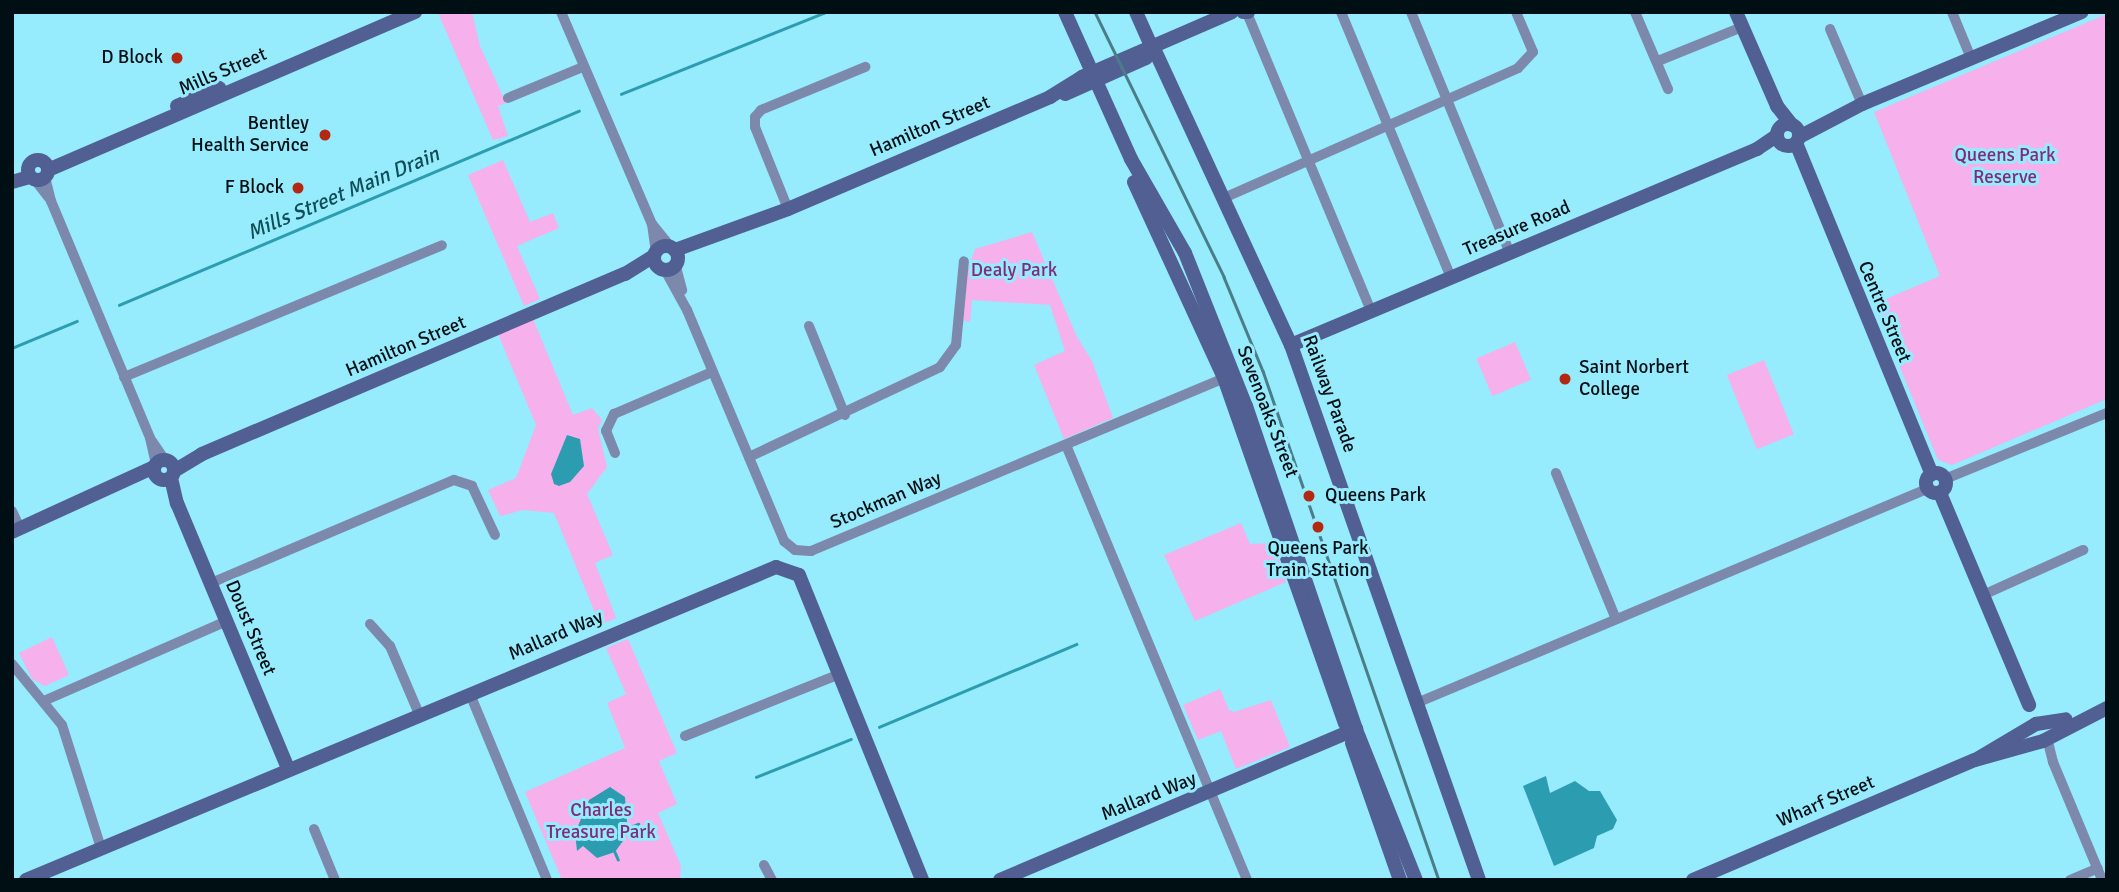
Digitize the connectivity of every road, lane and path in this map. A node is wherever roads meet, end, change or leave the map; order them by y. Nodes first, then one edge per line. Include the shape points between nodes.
1 (397, 12) edge
2 (415, 12) edge
3 (561, 12) edge
4 (1055, 12) edge
5 (1065, 12) edge
6 (1136, 12) edge
7 (1231, 12) edge
8 (1245, 12) edge
9 (1341, 12) edge
10 (1410, 12) edge
11 (1516, 12) edge
12 (1635, 12) edge
13 (1736, 12) edge
14 (1952, 12) edge
15 (2082, 12) edge
16 (1742, 27) junction
17 (1830, 29) dead end
18 (1154, 49) junction
19 (1970, 58) junction
20 (1658, 61) junction
21 (865, 66) dead end
22 (583, 67) junction
23 (1089, 80) junction
24 (1668, 89) dead end
25 (508, 98) dead end
26 (1446, 98) junction
27 (1862, 104) junction
28 (1387, 127) junction
29 (1789, 136) junction
30 (1309, 162) junction
31 (38, 172) junction
32 (12, 173) edge
33 (12, 182) edge
34 (1226, 197) junction
35 (788, 209) junction
36 (442, 245) dead end
37 (1510, 253) junction
38 (667, 259) junction
39 (964, 261) dead end
40 (1451, 277) junction
41 (1371, 311) junction
42 (809, 327) dead end
43 (1291, 345) junction
44 (712, 372) junction
45 (1228, 376) junction
46 (124, 377) junction
47 (2107, 413) edge
48 (845, 415) junction
49 (1066, 445) junction
50 (615, 453) dead end
51 (749, 457) junction
52 (164, 470) junction
53 (1556, 473) dead end
54 (1938, 476) junction
55 (1933, 491) junction
56 (12, 511) edge
57 (16, 530) edge
58 (495, 535) dead end
59 (2083, 550) dead end
60 (211, 583) junction
61 (1983, 595) junction
62 (1616, 619) junction
63 (227, 621) junction
64 (370, 624) dead end
65 (12, 664) edge
66 (839, 674) junction
67 (470, 694) junction
68 (46, 700) junction
69 (1419, 702) junction
70 (2029, 705) joint
71 (2107, 706) edge
72 (419, 715) junction
73 (2040, 733) junction
74 (1354, 735) junction
75 (685, 736) dead end
76 (288, 768) junction
77 (1211, 793) junction
78 (314, 829) dead end
79 (101, 848) junction
80 (764, 865) dead end
81 (2098, 868) junction
82 (26, 880) edge
83 (335, 880) edge
84 (547, 880) edge
85 (772, 880) edge
86 (922, 880) edge
87 (1000, 880) edge
88 (1247, 880) edge
89 (1400, 880) edge
90 (1416, 880) edge
91 (1479, 880) edge
92 (1693, 880) edge
93 (2070, 880) edge
94 (2102, 880) edge

1 - 31 street, Mills Street
2 - 31 street, Mills Street
3 - 22 street, Stockman Way
4 - 23 street, Sevenoaks Street
5 - 23 street, Sevenoaks Street
6 - 18 street, Railway Parade
7 - 18 street, Hamilton Street
8 - 18 street, Hamilton Street
8 - 30 street
9 - 28 street
10 - 26 street
11 - 26 street via 1533,52 1518,68
12 - 20 street
13 - 16 street, Centre Street
14 - 19 street
15 - 19 street, Treasure Road
16 - 20 street
16 - 29 street, Centre Street
17 - 27 street
18 - 23 street, Hamilton Street
18 - 34 street, Railway Parade
19 - 27 street, Treasure Road
20 - 24 street
21 - 35 street via 761,110 755,117
22 - 25 street
22 - 38 street, Stockman Way
23 - 35 street, Hamilton Street
23 - 45 street, Sevenoaks Street via 1185,253
26 - 28 street
26 - 37 street
27 - 29 street, Treasure Road
28 - 30 street
28 - 40 street
29 - 37 street, Treasure Road
29 - 54 street, Centre Street
30 - 34 street
30 - 41 street
31 - 32 street, Mills Street
31 - 33 street, Mills Street
31 - 46 street, Doust Street
34 - 43 street, Railway Parade
35 - 38 street, Hamilton Street
36 - 46 street
37 - 40 street, Treasure Road
38 - 44 street, Stockman Way
38 - 52 street, Hamilton Street
39 - 48 street via 951,357 940,368
40 - 41 street, Treasure Road
41 - 43 street, Treasure Road
42 - 48 street
43 - 69 street, Railway Parade
44 - 50 street via 614,414 606,431
44 - 51 street, Stockman Way
45 - 49 street, Stockman Way
45 - 74 street, Sevenoaks Street
46 - 52 street, Doust Street
47 - 54 street
48 - 51 street
49 - 51 street, Stockman Way via 811,551 795,551 784,541
49 - 77 street
52 - 57 street, Hamilton Street
52 - 60 street, Doust Street
53 - 62 street
54 - 55 street via 1926,481
55 - 61 street
55 - 62 street
56 - 57 street
58 - 60 street via 472,486 454,480
59 - 61 street
60 - 63 street, Doust Street
61 - 70 street
62 - 69 street
63 - 68 street
63 - 76 street, Doust Street
64 - 72 street via 390,646
65 - 68 street
66 - 67 street, Mallard Way via 799,575 776,567
66 - 75 street
66 - 86 street, Mallard Way
67 - 72 street, Mallard Way
67 - 84 street
68 - 79 street via 68,741 85,810
69 - 91 street, Railway Parade
70 - 73 street
71 - 73 street, Wharf Street
72 - 76 street, Mallard Way
73 - 81 street
73 - 92 street, Wharf Street via 1992,746 1975,760
74 - 77 street, Mallard Way
74 - 89 street, Sevenoaks Street
74 - 90 street, Sevenoaks Street
76 - 79 street, Mallard Way
77 - 87 street, Mallard Way
77 - 88 street
78 - 83 street
79 - 82 street, Mallard Way
80 - 85 street
81 - 93 street
81 - 94 street

